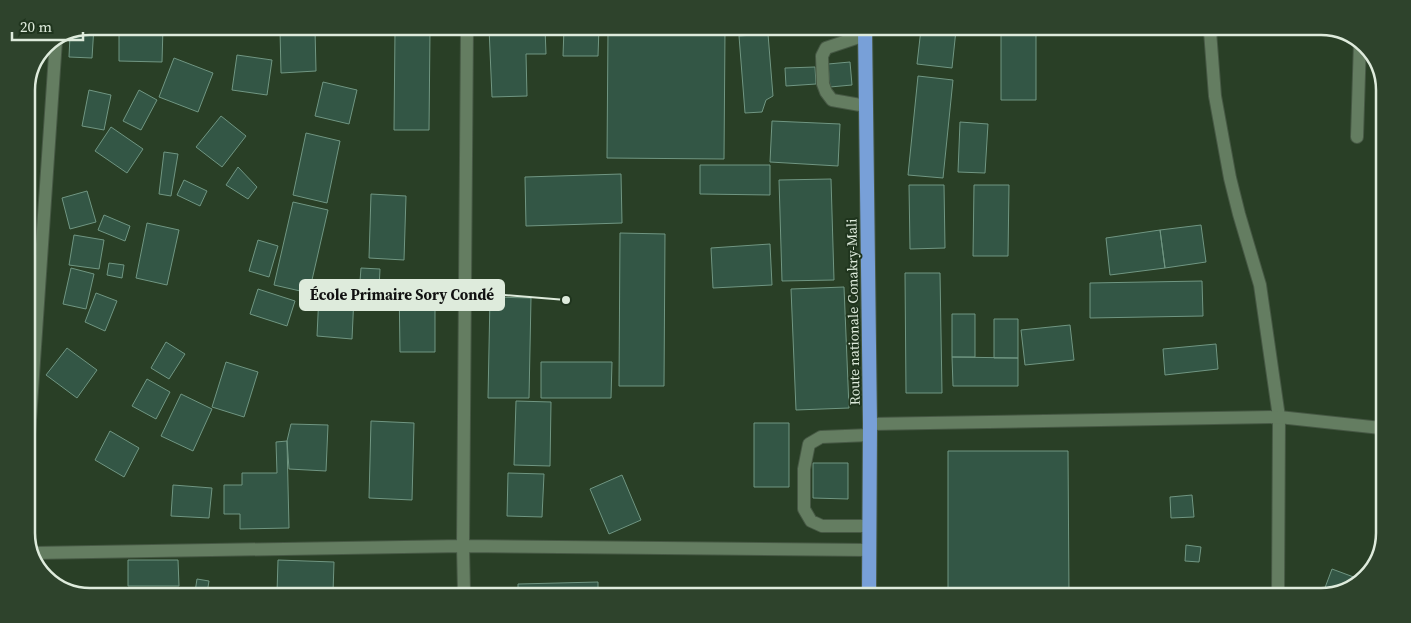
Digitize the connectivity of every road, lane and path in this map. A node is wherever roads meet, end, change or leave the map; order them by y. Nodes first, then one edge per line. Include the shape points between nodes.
1 (467, 35) edge
2 (858, 35) edge
3 (865, 35) edge
4 (1210, 35) edge
5 (55, 48) edge
6 (1360, 51) edge
7 (866, 106) junction
8 (1357, 137) dead end
9 (35, 347) edge
10 (1279, 417) junction
11 (1376, 427) edge
12 (870, 430) junction
13 (870, 526) junction
14 (462, 546) junction
15 (870, 550) junction
16 (39, 552) edge
17 (464, 588) edge
18 (870, 588) edge
19 (1278, 588) edge

1 - 14 street
2 - 7 street via 826,48 822,56 823,84 832,100
3 - 7 highway, Route nationale Conakry-Mali
4 - 10 street via 1215,96 1230,178 1260,285
5 - 9 street
6 - 8 street
7 - 12 highway, Route nationale Conakry-Mali
10 - 11 street
10 - 12 street
10 - 19 street
12 - 13 highway, Route nationale Conakry-Mali
12 - 13 street via 821,437 808,444 804,468 804,509 811,521 822,526
13 - 15 highway, Route nationale Conakry-Mali
14 - 15 street
14 - 16 street
14 - 17 street
15 - 18 highway, Route nationale Conakry-Mali

